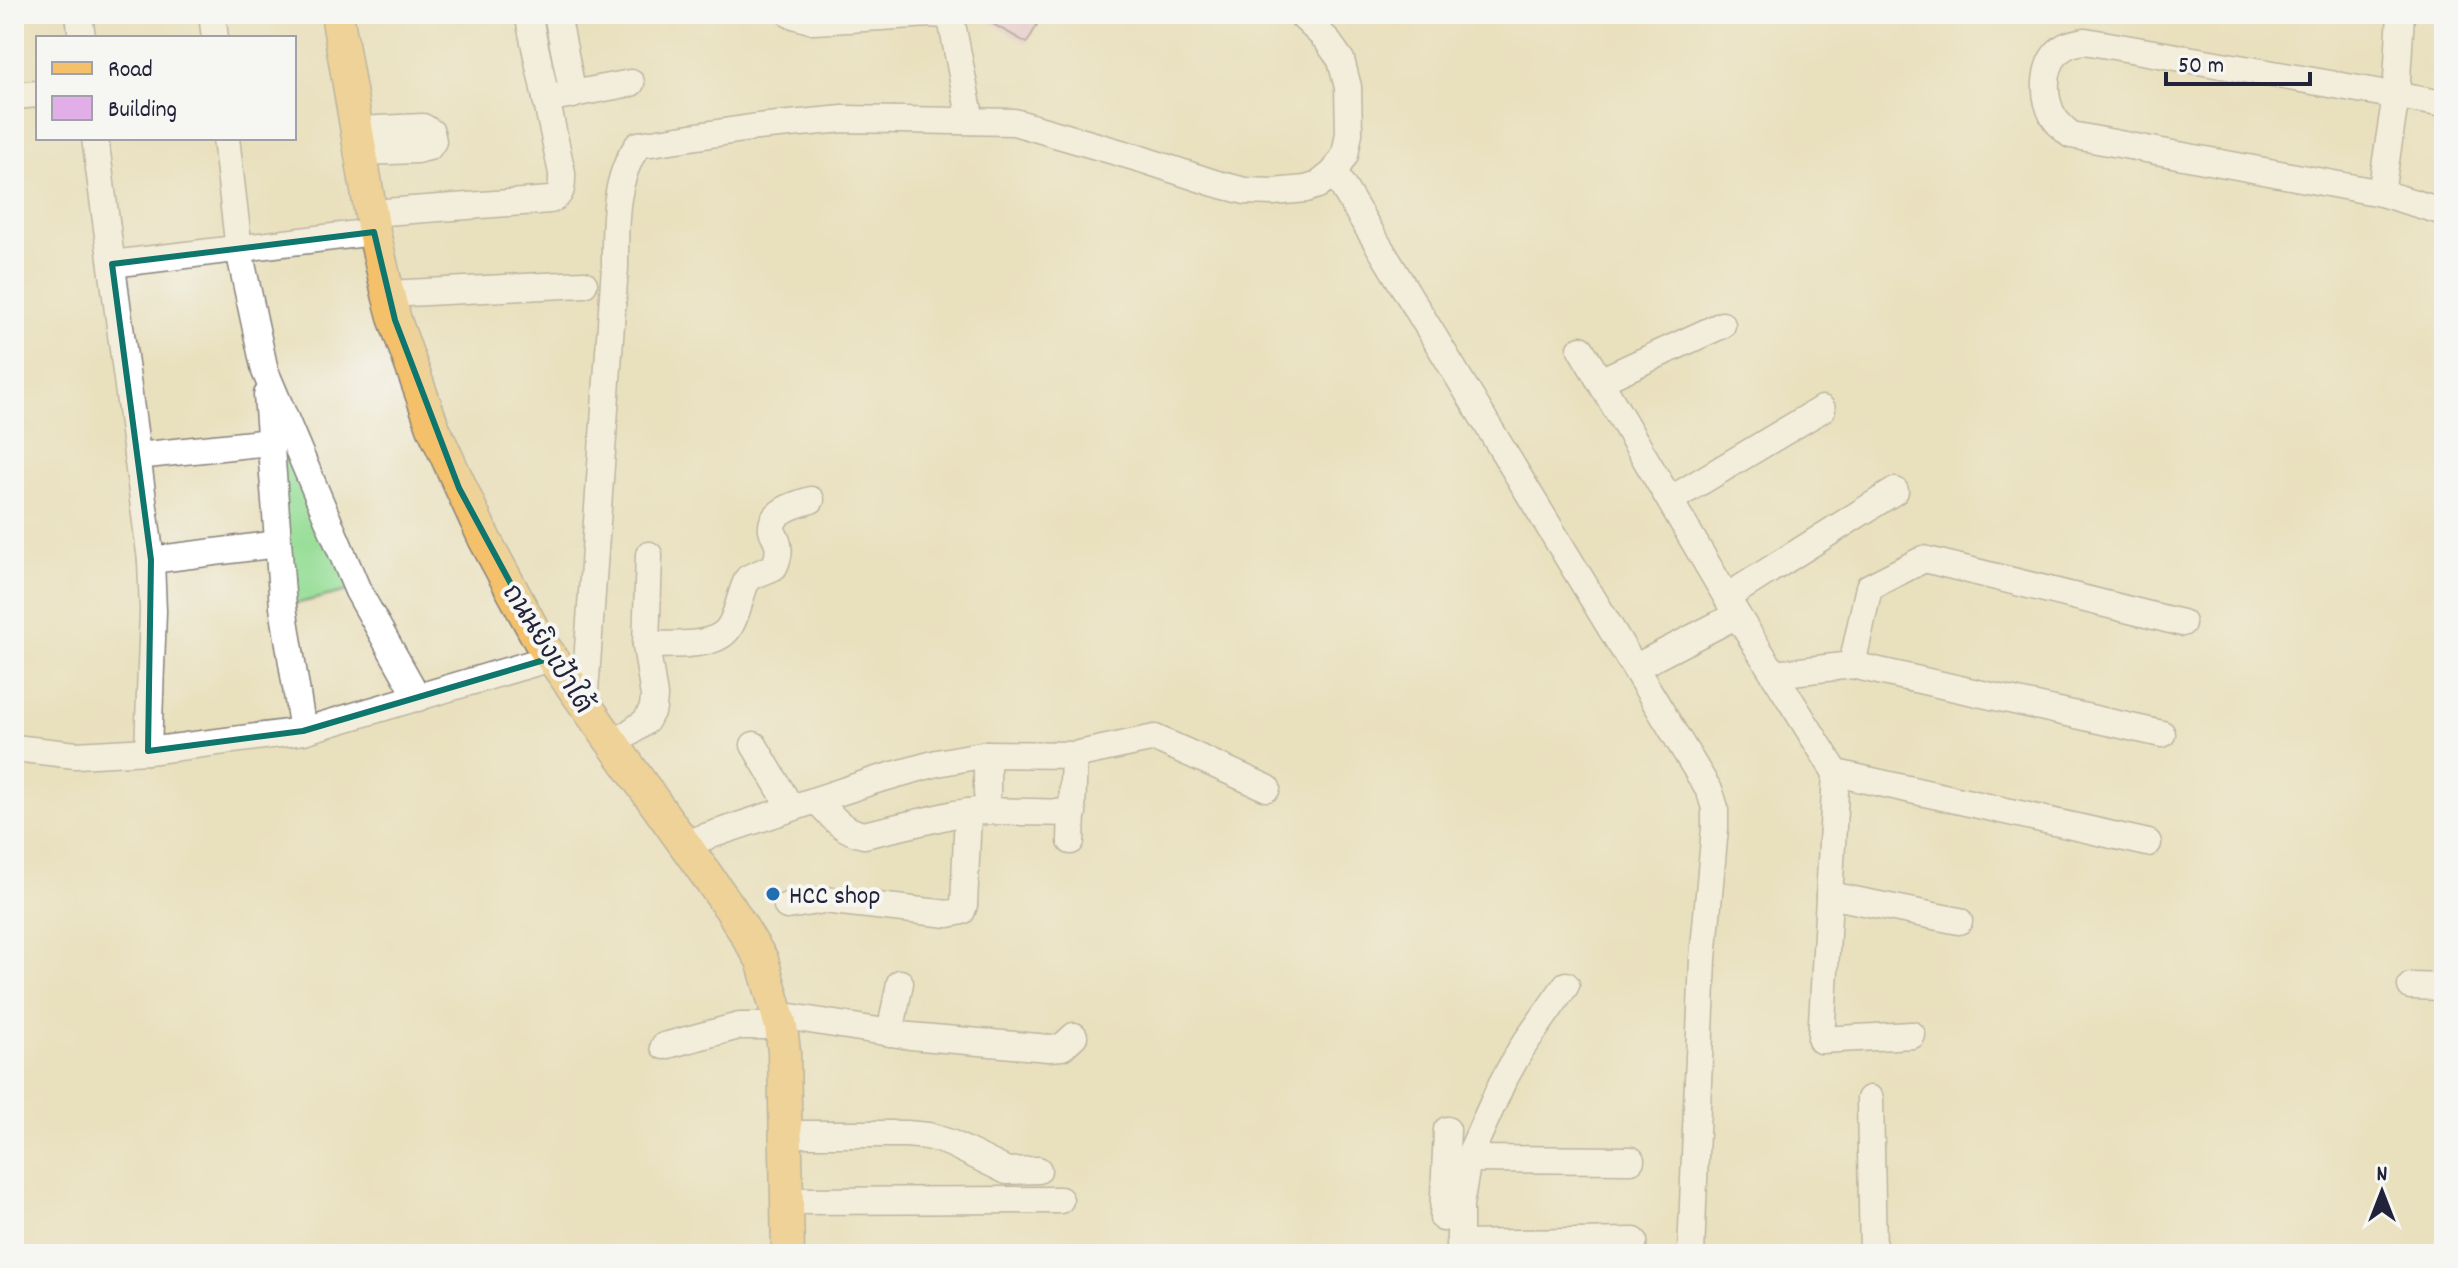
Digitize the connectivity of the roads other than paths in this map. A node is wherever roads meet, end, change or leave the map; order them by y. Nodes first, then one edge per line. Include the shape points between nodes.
1 (79, 14) edge
2 (212, 14) edge
3 (337, 14) edge
4 (528, 14) edge
5 (557, 14) edge
6 (790, 14) edge
7 (1300, 14) edge
8 (2401, 14) edge
9 (82, 36) edge
10 (215, 36) edge
11 (631, 83) dead end
12 (36, 94) edge
13 (573, 95) junction
14 (2396, 95) junction
15 (14, 96) edge
16 (546, 99) junction
17 (2444, 104) edge
18 (971, 121) junction
19 (95, 140) edge
20 (226, 140) edge
21 (1334, 172) junction
22 (2381, 193) junction
23 (2444, 212) edge
24 (373, 223) junction
25 (239, 250) junction
26 (112, 264) junction
27 (584, 284) dead end
28 (388, 294) junction
29 (1722, 325) dead end
30 (1581, 349) dead end
31 (265, 371) junction
32 (1600, 381) junction
33 (1822, 409) dead end
34 (270, 442) junction
35 (137, 456) junction
36 (1895, 491) dead end
37 (811, 500) dead end
38 (1670, 500) junction
39 (278, 544) junction
40 (649, 555) dead end
41 (151, 560) junction
42 (1732, 606) junction
43 (2182, 623) dead end
44 (646, 645) junction
45 (551, 658) junction
46 (1852, 665) junction
47 (1636, 667) junction
48 (1774, 674) junction
49 (418, 698) junction
50 (584, 706) junction
51 (303, 731) junction
52 (2162, 734) dead end
53 (613, 745) junction
54 (754, 745) dead end
55 (14, 748) edge
56 (148, 751) junction
57 (987, 754) junction
58 (1074, 755) junction
59 (1836, 773) junction
60 (1267, 788) dead end
61 (987, 793) dead end
62 (817, 800) junction
63 (791, 808) junction
64 (968, 812) junction
65 (1073, 813) junction
66 (1071, 841) dead end
67 (2148, 843) dead end
68 (684, 844) junction
69 (1829, 895) junction
70 (787, 906) dead end
71 (1959, 921) dead end
72 (900, 983) dead end
73 (1566, 985) dead end
74 (2411, 986) dead end
75 (2444, 987) edge
76 (779, 1020) junction
77 (890, 1033) junction
78 (1912, 1035) dead end
79 (1074, 1036) dead end
80 (664, 1046) dead end
81 (1870, 1099) dead end
82 (1447, 1130) dead end
83 (787, 1134) junction
84 (1468, 1159) junction
85 (1631, 1160) dead end
86 (1038, 1170) dead end
87 (1060, 1200) dead end
88 (787, 1201) junction
89 (1634, 1241) dead end
90 (1454, 1251) edge
91 (788, 1254) edge
92 (1691, 1254) edge
93 (1873, 1254) edge

1 - 9 street
2 - 10 street
3 - 24 main road, ถนนยิงเป้าใต้
4 - 16 street
5 - 13 street
6 - 18 street via 814,21 945,15 951,20
7 - 21 street via 1341,60 1348,87 1349,133 1345,155
8 - 14 street
11 - 13 street
12 - 15 street
13 - 16 street
14 - 17 street
14 - 22 street
14 - 22 street via 2085,41 2055,55 2047,70 2046,97 2054,118 2071,135
16 - 24 street via 562,173 557,197
18 - 21 street via 1014,122 1245,191 1306,189
18 - 50 street via 872,118 757,127 646,143 631,155 616,209
19 - 26 street
20 - 25 street
21 - 47 street
22 - 23 street
24 - 25 street
24 - 28 main road, ถนนยิงเป้าใต้
25 - 26 street
25 - 31 street
26 - 35 street
27 - 28 street
28 - 45 main road, ถนนยิงเป้าใต้ via 454,476
29 - 32 street
30 - 32 street
31 - 34 street
31 - 49 street via 358,591
32 - 38 street
33 - 38 street
34 - 35 street
34 - 39 street
35 - 41 street
36 - 42 street
37 - 44 street via 789,506 772,525 778,543 774,567 748,578 724,635 707,642
38 - 42 street
39 - 41 street
39 - 51 street
40 - 44 street
41 - 56 street
42 - 47 street
42 - 48 street
43 - 46 street via 1924,559 1869,587
44 - 53 street via 653,708 646,721
45 - 49 street
45 - 50 main road, ถนนยิงเป้าใต้
46 - 48 street
46 - 52 street
47 - 92 street via 1715,808
48 - 59 street
49 - 51 street
50 - 53 main road, ถนนยิงเป้าใต้
51 - 56 street
53 - 68 main road, ถนนยิงเป้าใต้
54 - 63 street
55 - 56 street via 76,755
57 - 58 street
57 - 61 street
57 - 62 street via 937,763
58 - 60 street via 1155,738
58 - 65 street
59 - 67 street
59 - 69 street
62 - 63 street
62 - 64 street via 835,821 864,835
63 - 68 street
64 - 65 street
64 - 70 street via 962,911 948,914 824,900
65 - 66 street
68 - 76 main road, ถนนยิงเป้าใต้ via 762,960
69 - 71 street
69 - 78 street via 1821,1040
72 - 77 street
73 - 84 street via 1521,1049
74 - 75 street
76 - 77 street
76 - 80 street
76 - 83 main road, ถนนยิงเป้าใต้
77 - 79 street via 1049,1048 1062,1047
81 - 93 street
82 - 90 street
83 - 86 street via 928,1136 1007,1171
83 - 88 main road, ถนนยิงเป้าใต้
84 - 85 street
84 - 90 street
87 - 88 street
88 - 91 main road, ถนนยิงเป้าใต้
89 - 90 street

